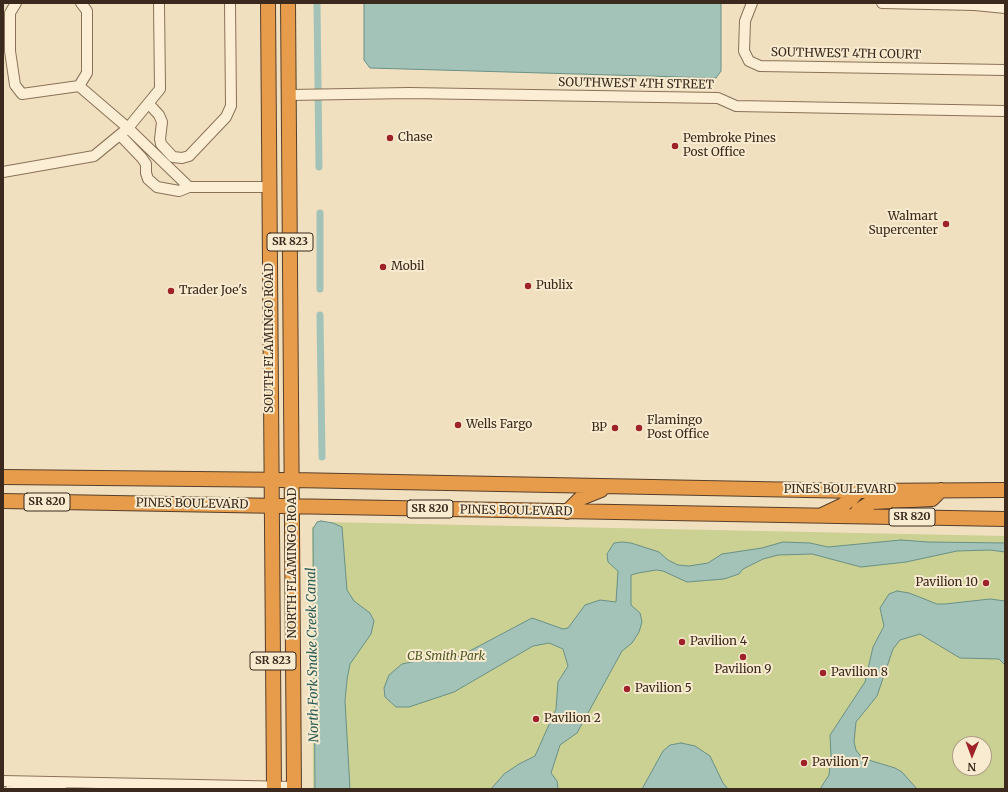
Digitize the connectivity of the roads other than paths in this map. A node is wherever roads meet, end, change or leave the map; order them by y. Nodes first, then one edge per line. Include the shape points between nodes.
1 (159, 3) edge
2 (230, 3) edge
3 (268, 3) edge
4 (288, 3) edge
5 (752, 3) edge
6 (882, 3) edge
7 (15, 4) edge
8 (82, 4) edge
9 (989, 4) edge
10 (1005, 8) edge
11 (1005, 70) edge
12 (80, 86) junction
13 (289, 95) junction
14 (149, 104) junction
15 (1005, 111) edge
16 (128, 128) junction
17 (120, 135) junction
18 (3, 172) edge
19 (270, 187) junction
20 (189, 188) junction
21 (291, 302) junction
22 (3, 477) edge
23 (271, 480) junction
24 (293, 480) junction
25 (609, 487) junction
26 (942, 490) junction
27 (1005, 490) edge
28 (858, 491) junction
29 (3, 501) edge
30 (271, 506) junction
31 (293, 506) junction
32 (567, 512) junction
33 (820, 516) junction
34 (855, 516) junction
35 (1005, 518) edge
36 (3, 781) edge
37 (84, 782) junction
38 (274, 788) edge
39 (294, 788) edge
40 (11, 789) edge
41 (27, 789) edge
42 (61, 789) edge
43 (68, 789) edge

1 - 14 street via 160,89
2 - 14 street via 231,106 226,117 189,156 173,157 161,144 160,115
3 - 19 highway, SOUTH FLAMINGO ROAD / SR 823
4 - 13 highway, SOUTH FLAMINGO ROAD / SR 823
5 - 11 street, SOUTHWEST 4TH COURT via 744,21 744,51 749,61 760,66
6 - 9 street
7 - 12 street via 10,14 10,51 15,85 22,94
8 - 12 street via 87,11 87,73
9 - 10 street
12 - 16 street
13 - 15 street, SOUTHWEST 4TH STREET via 409,93 718,98 736,106
13 - 21 highway, SOUTH FLAMINGO ROAD / SR 823
14 - 16 street
16 - 17 street
16 - 20 street
17 - 18 street via 94,156
17 - 20 street via 146,164 146,173 151,183 168,190 179,191
19 - 20 street
19 - 21 highway via 276,191 281,201 282,278
19 - 23 highway, SOUTH FLAMINGO ROAD / SR 823
21 - 24 highway, SOUTH FLAMINGO ROAD / SR 823
22 - 23 highway, PINES BOULEVARD / SR 820
23 - 24 highway, PINES BOULEVARD / SR 820
23 - 30 highway, NORTH FLAMINGO ROAD / SR 823
24 - 25 highway, PINES BOULEVARD / SR 820
24 - 31 highway, NORTH FLAMINGO ROAD / SR 823
25 - 28 highway, PINES BOULEVARD / SR 820
25 - 32 highway via 581,498
26 - 27 highway, PINES BOULEVARD / SR 820
26 - 28 highway, PINES BOULEVARD / SR 820
26 - 34 highway via 932,499 872,502
28 - 33 highway via 843,504
29 - 30 highway, PINES BOULEVARD / SR 820
30 - 31 highway, PINES BOULEVARD / SR 820
30 - 38 highway, NORTH FLAMINGO ROAD / SR 823
31 - 32 highway, PINES BOULEVARD / SR 820
31 - 39 highway, NORTH FLAMINGO ROAD / SR 823
32 - 33 highway, PINES BOULEVARD / SR 820
33 - 34 highway, PINES BOULEVARD / SR 820
34 - 35 highway, PINES BOULEVARD / SR 820
36 - 37 street
37 - 38 street
37 - 43 street
38 - 39 street
40 - 41 street
41 - 42 street

